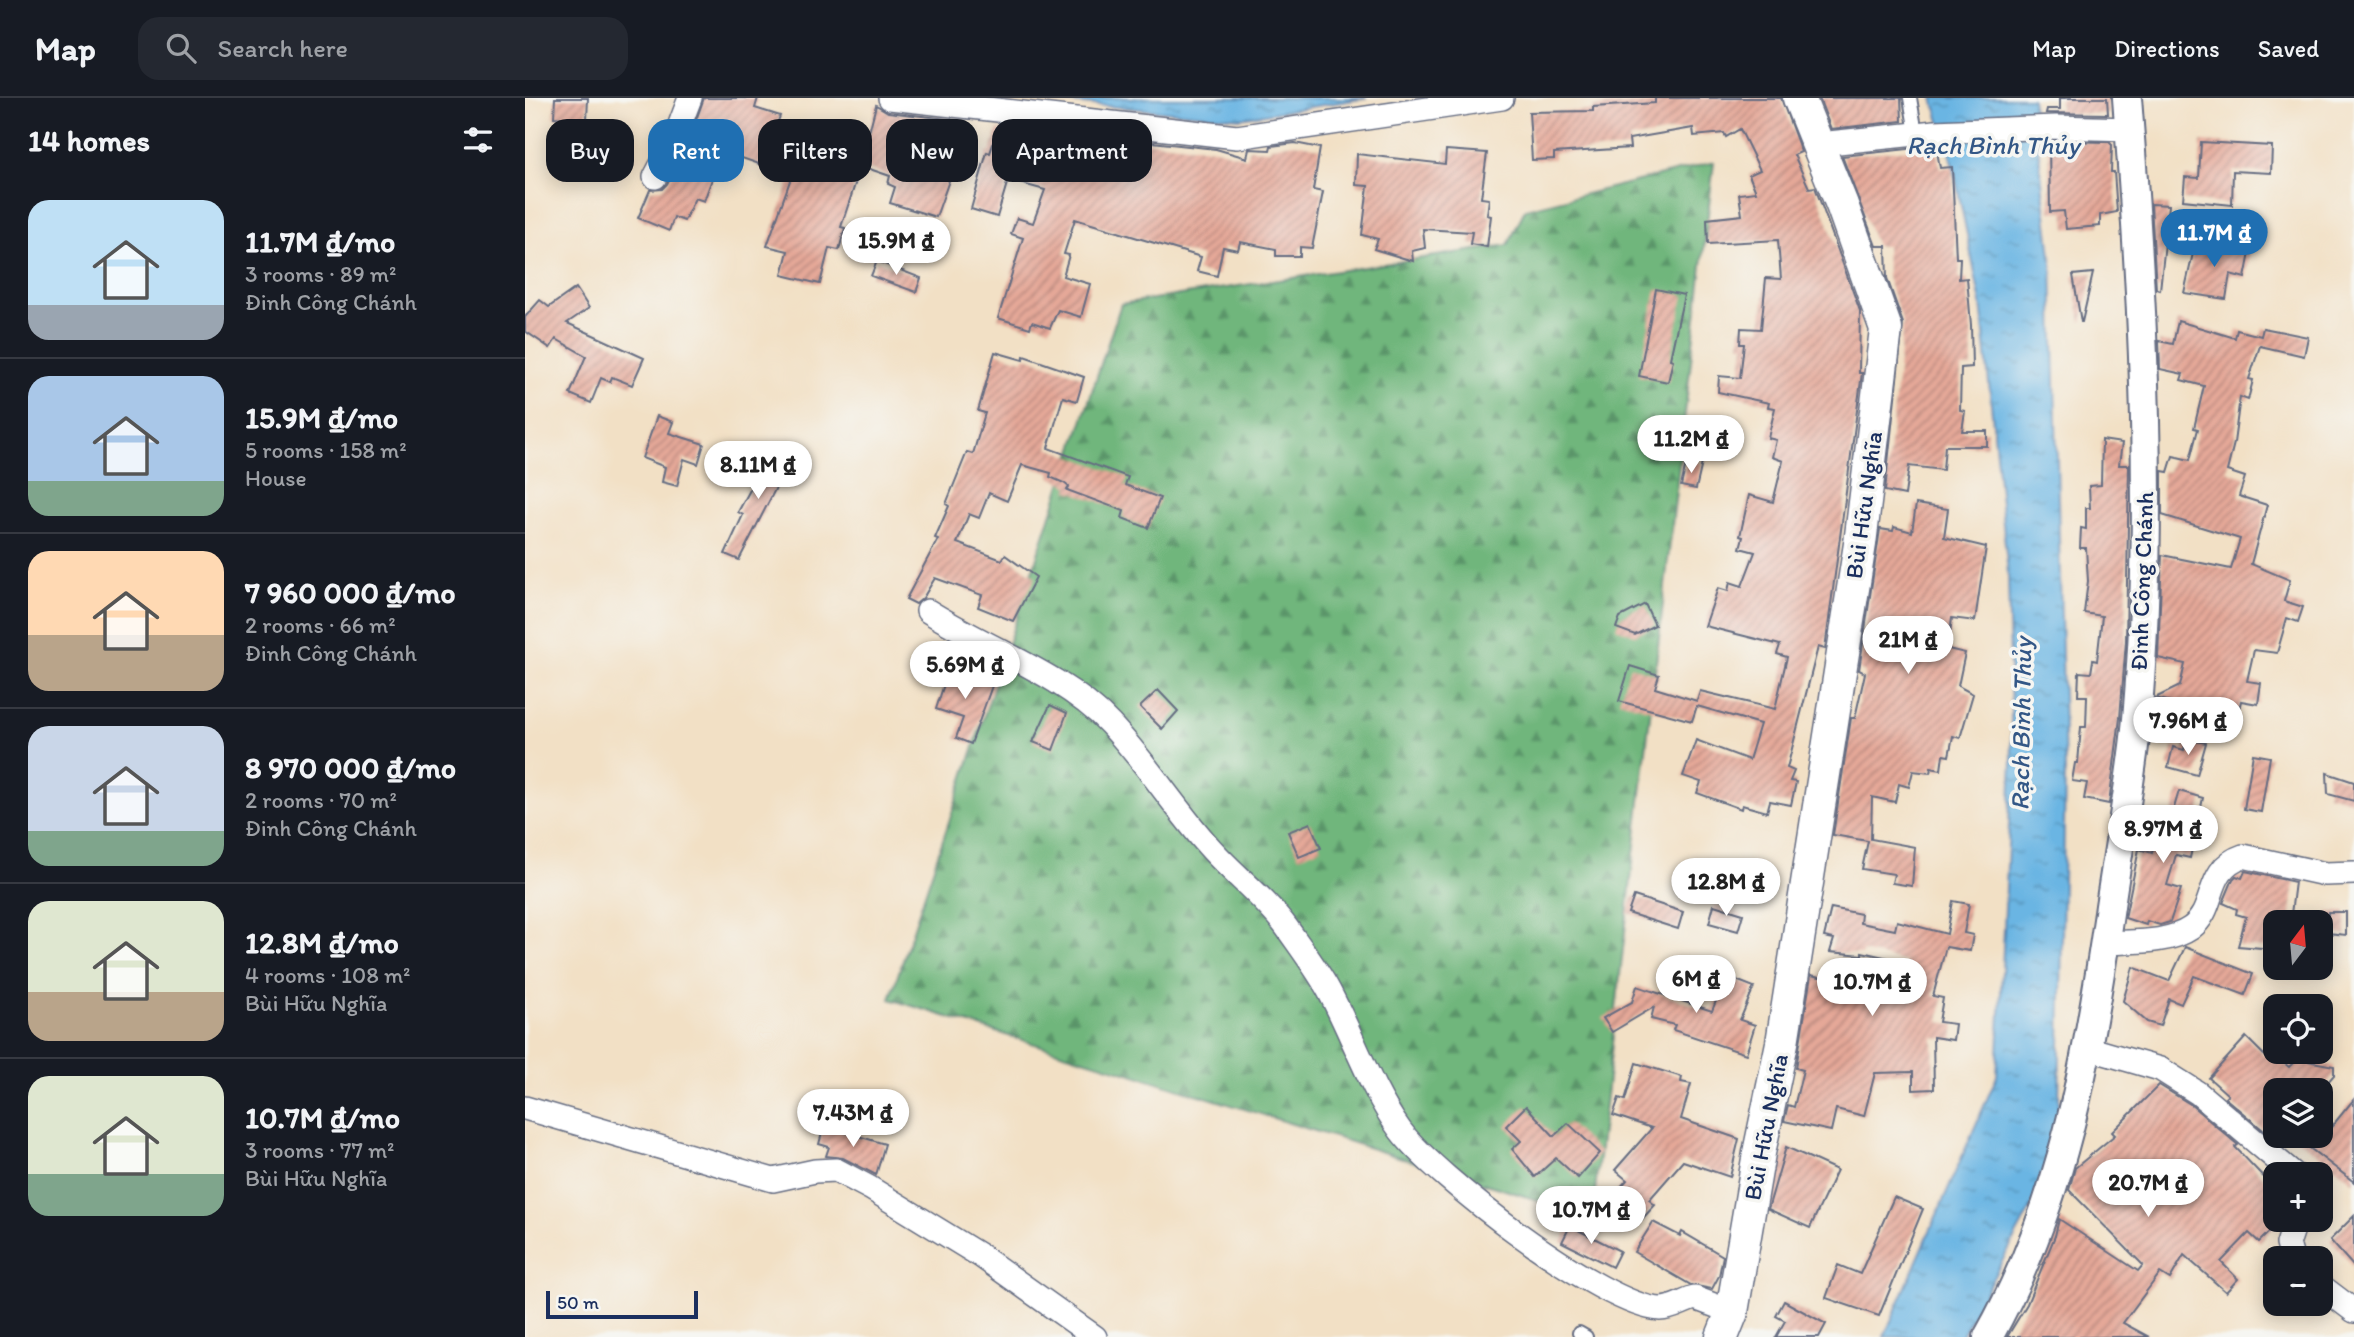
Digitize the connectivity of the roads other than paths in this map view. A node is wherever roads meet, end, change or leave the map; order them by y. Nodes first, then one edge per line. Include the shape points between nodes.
1 (690, 98) edge
2 (890, 98) edge
3 (1501, 98) edge
4 (1799, 98) edge
5 (1910, 98) edge
6 (2127, 98) edge
7 (682, 119) edge
8 (2130, 129) junction
9 (1926, 133) junction
10 (1819, 144) junction
11 (928, 611) dead end
12 (2354, 873) edge
13 (2105, 943) junction
14 (2087, 1048) junction
15 (525, 1108) edge
16 (2280, 1162) edge
17 (2333, 1295) edge
18 (2354, 1311) edge
19 (1727, 1325) edge
20 (1095, 1337) edge
21 (1988, 1337) edge

1 - 7 street
2 - 3 street via 1237,137
4 - 10 main road, Bùi Hữu Nghĩa
5 - 9 lane
6 - 8 street, Đinh Công Chánh
8 - 9 street
8 - 13 street, Đinh Công Chánh via 2147,500 2137,720
9 - 10 street
10 - 19 main road, Bùi Hữu Nghĩa via 1887,329 1860,544 1782,1043
11 - 19 street via 1074,692 1112,726 1205,843 1262,896 1285,925 1328,988 1388,1111 1415,1149 1436,1168 1553,1258 1599,1285 1647,1306 1671,1308 1695,1298
12 - 13 street via 2325,874 2243,856 2223,867 2192,927 2150,940
13 - 14 street, Đinh Công Chánh
14 - 16 street via 2160,1069 2199,1093
14 - 21 street, Đinh Công Chánh via 2073,1120 2045,1217
15 - 20 street via 773,1180 836,1171 981,1256
17 - 18 street

